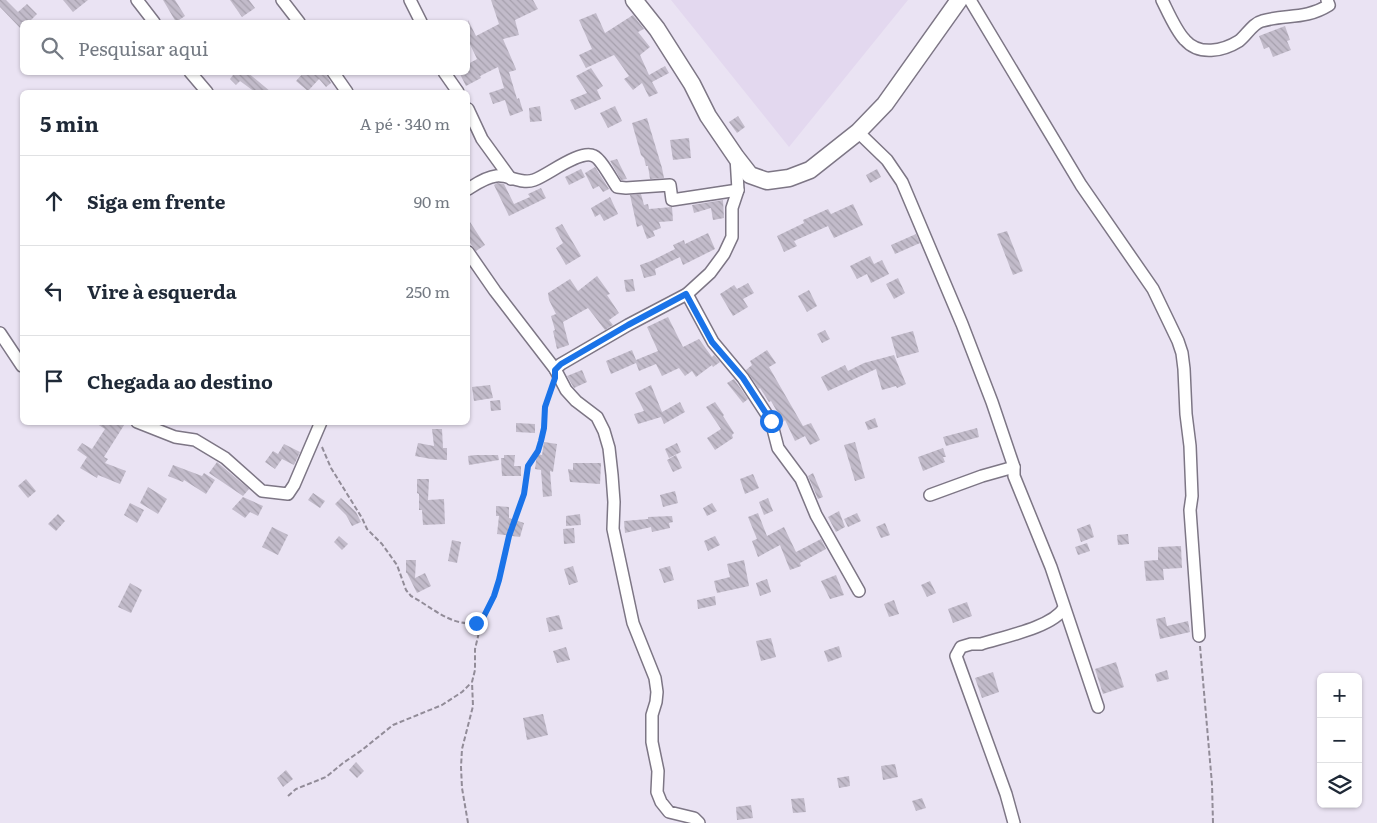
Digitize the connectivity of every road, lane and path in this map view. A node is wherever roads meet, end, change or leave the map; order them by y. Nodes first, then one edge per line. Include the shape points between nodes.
1 (137, 0) edge
2 (282, 0) edge
3 (410, 0) edge
4 (634, 0) edge
5 (959, 0) edge
6 (970, 0) edge
7 (1162, 0) edge
8 (1327, 0) edge
9 (152, 20) edge
10 (297, 20) edge
11 (420, 20) edge
12 (193, 75) edge
13 (335, 75) edge
14 (446, 75) edge
15 (205, 90) edge
16 (346, 90) edge
17 (457, 90) edge
18 (470, 113) edge
19 (858, 132) junction
20 (736, 158) junction
21 (499, 171) junction
22 (470, 187) edge
23 (738, 190) junction
24 (470, 255) edge
25 (686, 294) junction
26 (0, 333) edge
27 (20, 363) edge
28 (555, 370) junction
29 (145, 425) edge
30 (320, 425) edge
31 (1014, 466) junction
32 (930, 495) dead end
33 (859, 591) dead end
34 (1064, 608) junction
35 (482, 620) junction
36 (1198, 636) joint
37 (472, 682) junction
38 (1098, 707) dead end
39 (288, 796) dead end
40 (468, 823) edge
41 (699, 823) edge
42 (1014, 823) edge
43 (1213, 823) edge

1 - 9 street
2 - 10 street
3 - 11 street
4 - 20 street via 672,53
5 - 19 street via 885,104
6 - 36 street via 1081,185 1152,289 1178,341 1184,369 1190,446 1190,510
7 - 8 street via 1186,41 1210,51 1225,49 1239,41 1259,21 1307,15 1329,5
12 - 15 street
13 - 16 street
14 - 17 street
18 - 21 street
19 - 20 street via 810,170 789,178 768,181 750,175
19 - 31 street via 887,160 902,182 962,324
20 - 23 street
21 - 22 street
21 - 23 street via 511,179 533,181 588,155 599,160 617,187 670,185 672,200
23 - 25 street via 732,208 732,236 724,254 710,273
24 - 28 street
25 - 28 street via 610,335
25 - 33 street via 712,342 743,378 771,421 778,448 801,479 816,515
26 - 27 street
28 - 35 path via 545,407 541,441 528,466 524,494 509,536 499,580
28 - 41 street via 566,390 597,417 609,448 613,529 633,623 655,678 657,692 652,715 657,792 669,812 694,818
29 - 30 street via 175,437 195,440 225,458 262,490 288,494
30 - 35 path via 322,447 331,468 366,530 382,544 397,565 406,590 452,620 468,624
31 - 32 street
31 - 34 street via 1014,476
34 - 38 street
34 - 42 street via 1057,617 1042,624 981,644 961,647 956,656
35 - 37 path
36 - 43 path
37 - 39 path via 442,705 393,725 326,777 296,789
37 - 40 path via 472,711 461,767

